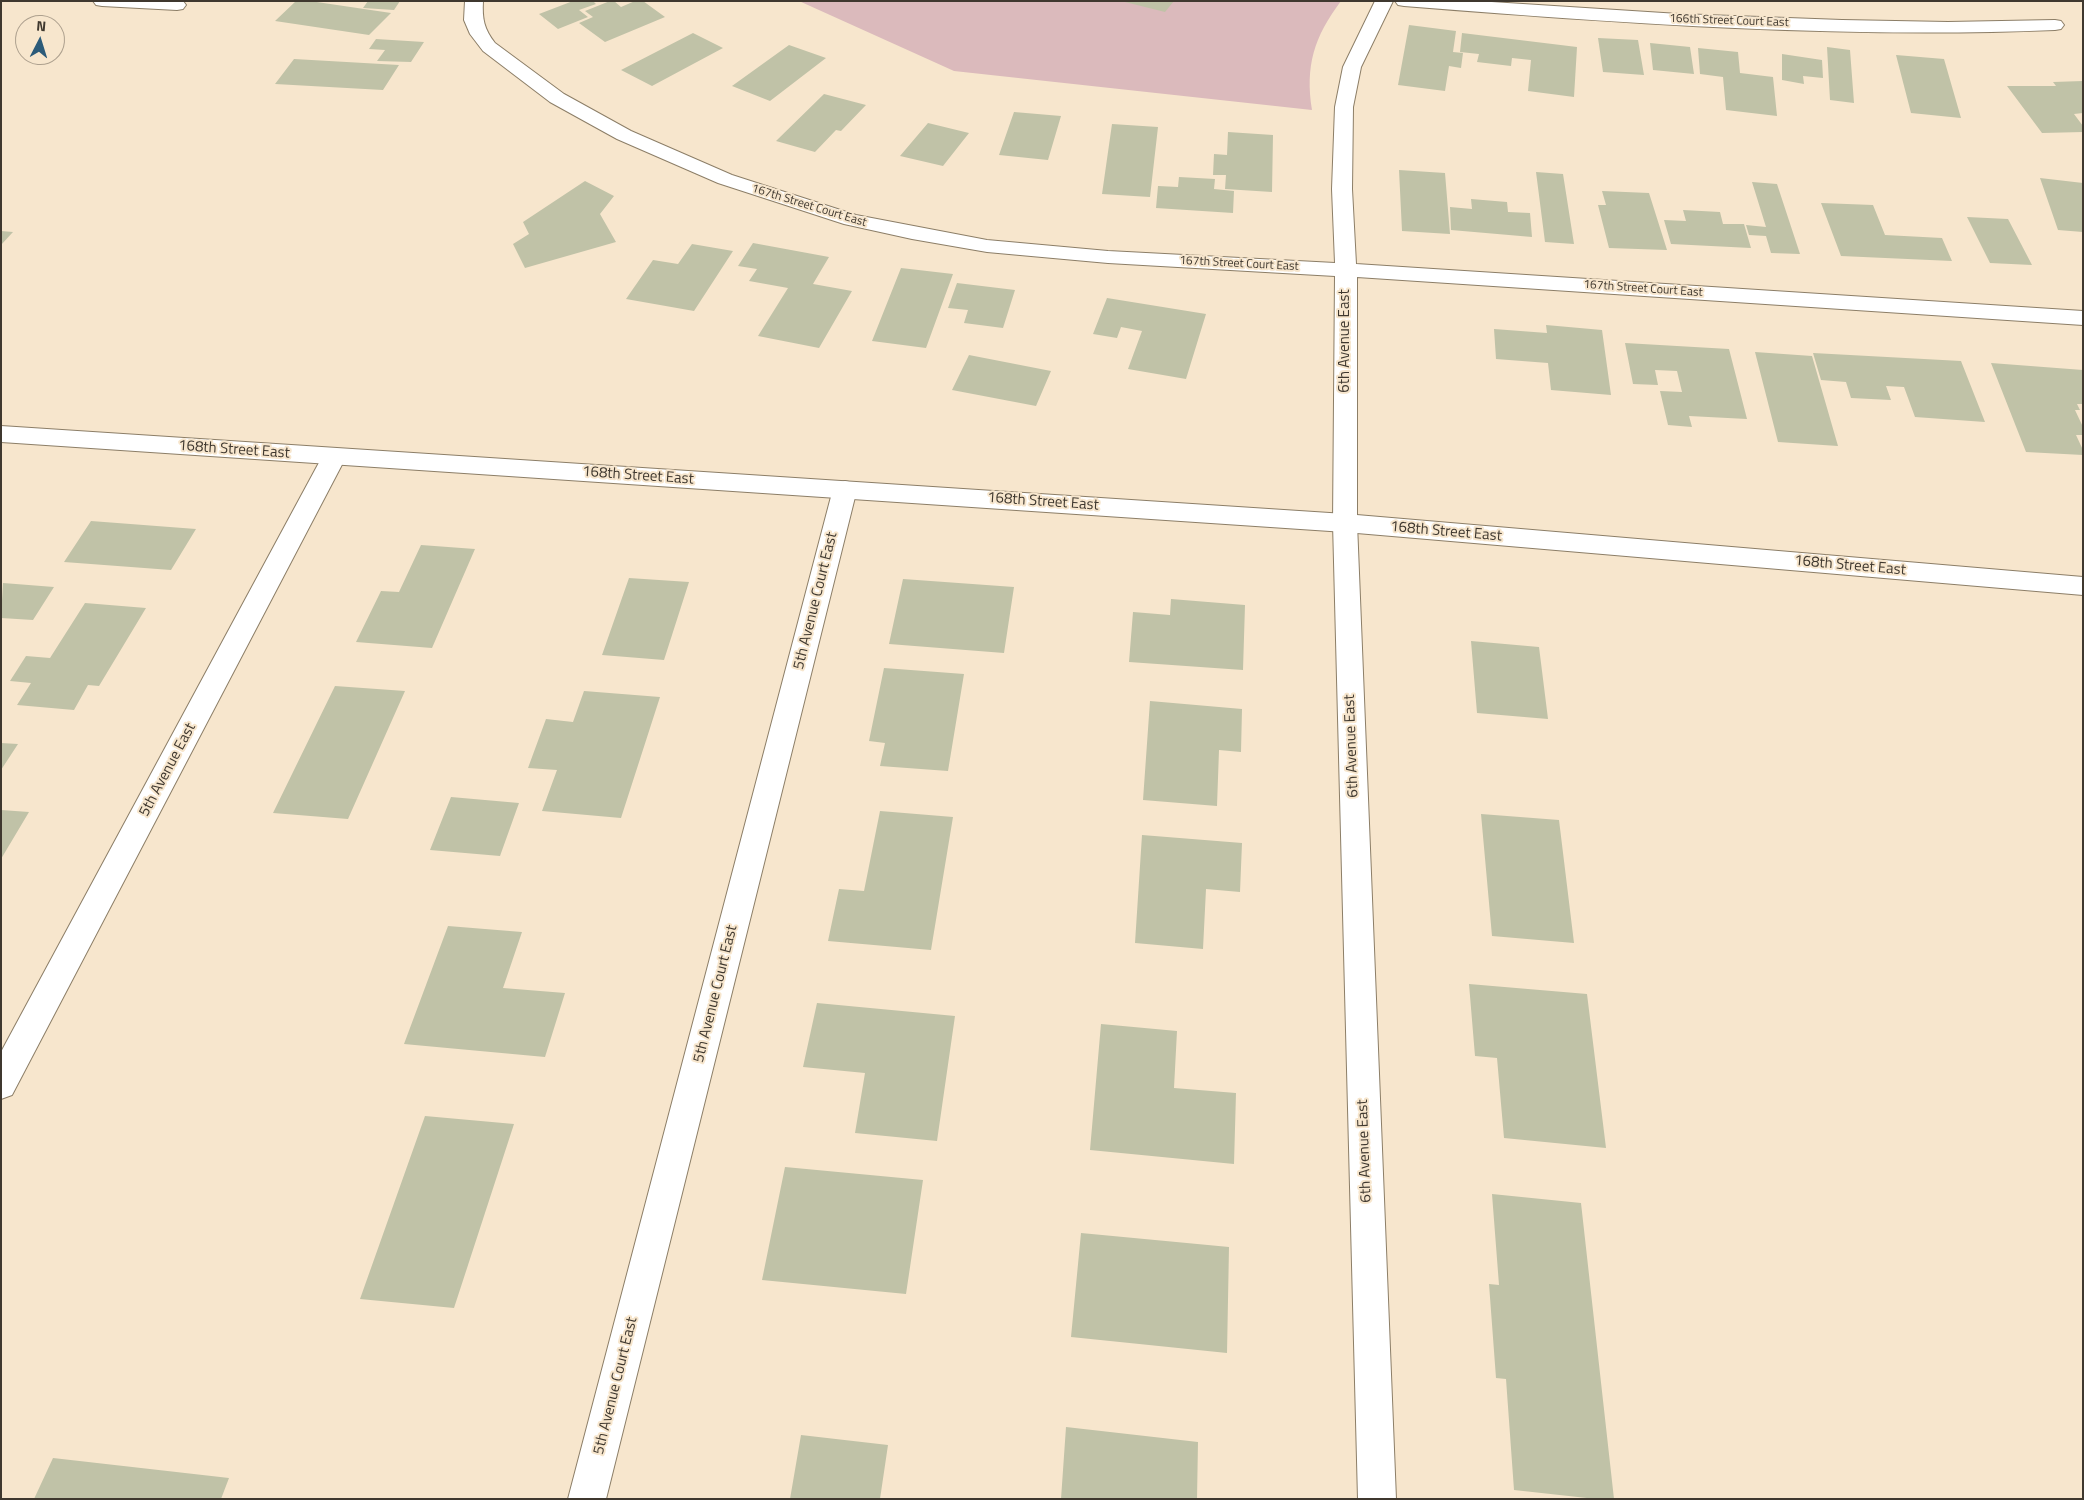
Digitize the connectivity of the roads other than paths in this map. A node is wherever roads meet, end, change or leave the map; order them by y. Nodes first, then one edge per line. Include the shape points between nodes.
1 (102, 1) edge
2 (474, 1) edge
3 (1384, 1) edge
4 (1404, 1) edge
5 (177, 5) dead end
6 (2055, 25) dead end
7 (1346, 270) junction
8 (2083, 318) edge
9 (1, 434) edge
10 (334, 457) junction
11 (845, 488) junction
12 (1344, 523) junction
13 (2083, 586) edge
14 (1, 1084) edge
15 (587, 1499) edge
16 (1377, 1499) edge

1 - 5 street
2 - 7 street, 167th Street Court East via 473,20 489,47 557,98 683,163 851,220 987,246 1108,257
3 - 7 street, 6th Avenue East via 1352,67 1344,107 1342,189
4 - 6 street, 166th Street Court East via 1650,18 1838,25 1983,28
7 - 8 street, 167th Street Court East
7 - 12 street, 6th Avenue East
9 - 10 street, 168th Street East
10 - 11 street, 168th Street East
10 - 14 street, 5th Avenue East
11 - 12 street, 168th Street East
11 - 15 street, 5th Avenue Court East
12 - 13 street, 168th Street East
12 - 16 street, 6th Avenue East

